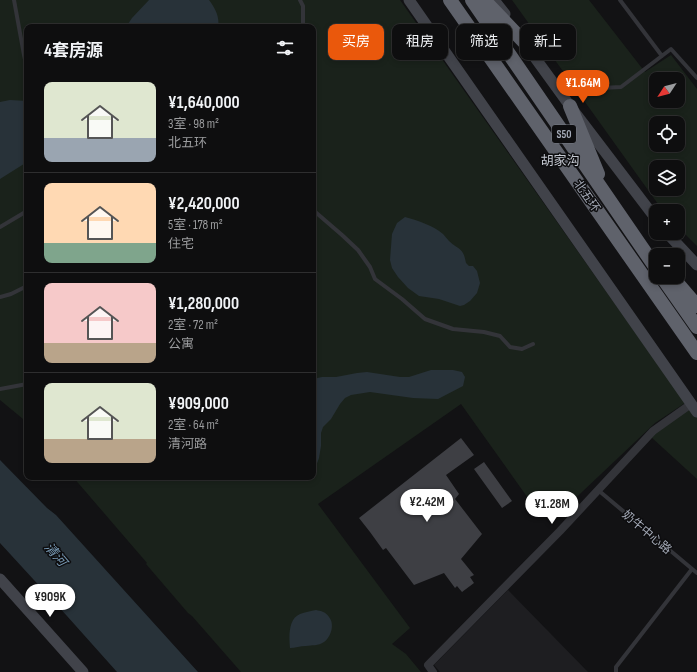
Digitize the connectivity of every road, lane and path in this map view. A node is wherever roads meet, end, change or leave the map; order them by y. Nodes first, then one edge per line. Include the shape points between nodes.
1 (14, 0) edge
2 (300, 0) edge
3 (409, 0) edge
4 (450, 0) edge
5 (472, 0) edge
6 (484, 0) edge
7 (494, 0) edge
8 (620, 0) edge
9 (303, 24) edge
10 (520, 36) edge
11 (520, 38) edge
12 (24, 55) edge
13 (662, 56) junction
14 (537, 60) edge
15 (697, 78) edge
16 (559, 90) junction
17 (570, 106) junction
18 (612, 205) junction
19 (649, 210) edge
20 (24, 213) edge
21 (316, 213) edge
22 (0, 228) edge
23 (674, 240) edge
24 (649, 250) edge
25 (649, 258) edge
26 (697, 265) edge
27 (667, 284) edge
28 (678, 284) edge
29 (24, 288) edge
30 (0, 297) edge
31 (697, 306) edge
32 (697, 327) edge
33 (533, 344) dead end
34 (697, 353) edge
35 (24, 385) edge
36 (0, 389) edge
37 (694, 408) edge
38 (598, 490) junction
39 (692, 569) junction
40 (697, 573) edge
41 (0, 579) edge
42 (430, 669) edge
43 (83, 672) edge
44 (616, 672) edge

1 - 12 lane
2 - 9 lane via 303,6
3 - 37 street
4 - 34 highway, 北五环 / S50
5 - 18 highway, 北五环 / S50
6 - 11 highway
7 - 10 street
8 - 13 lane
13 - 15 lane via 671,49
13 - 16 lane via 621,87
14 - 16 street
16 - 17 street
17 - 18 highway
17 - 19 street
18 - 24 highway
18 - 25 highway, 北五环 / S50
20 - 22 lane
21 - 33 lane via 358,250 370,266 375,279 425,319 453,329 500,336 510,347 522,349
23 - 26 street
27 - 32 highway
28 - 31 highway
29 - 30 lane
35 - 36 lane
37 - 38 street via 653,431
38 - 39 lane, 奶牛中心路
38 - 42 street
39 - 40 lane, 奶牛中心路
39 - 44 lane via 616,667
41 - 43 street

